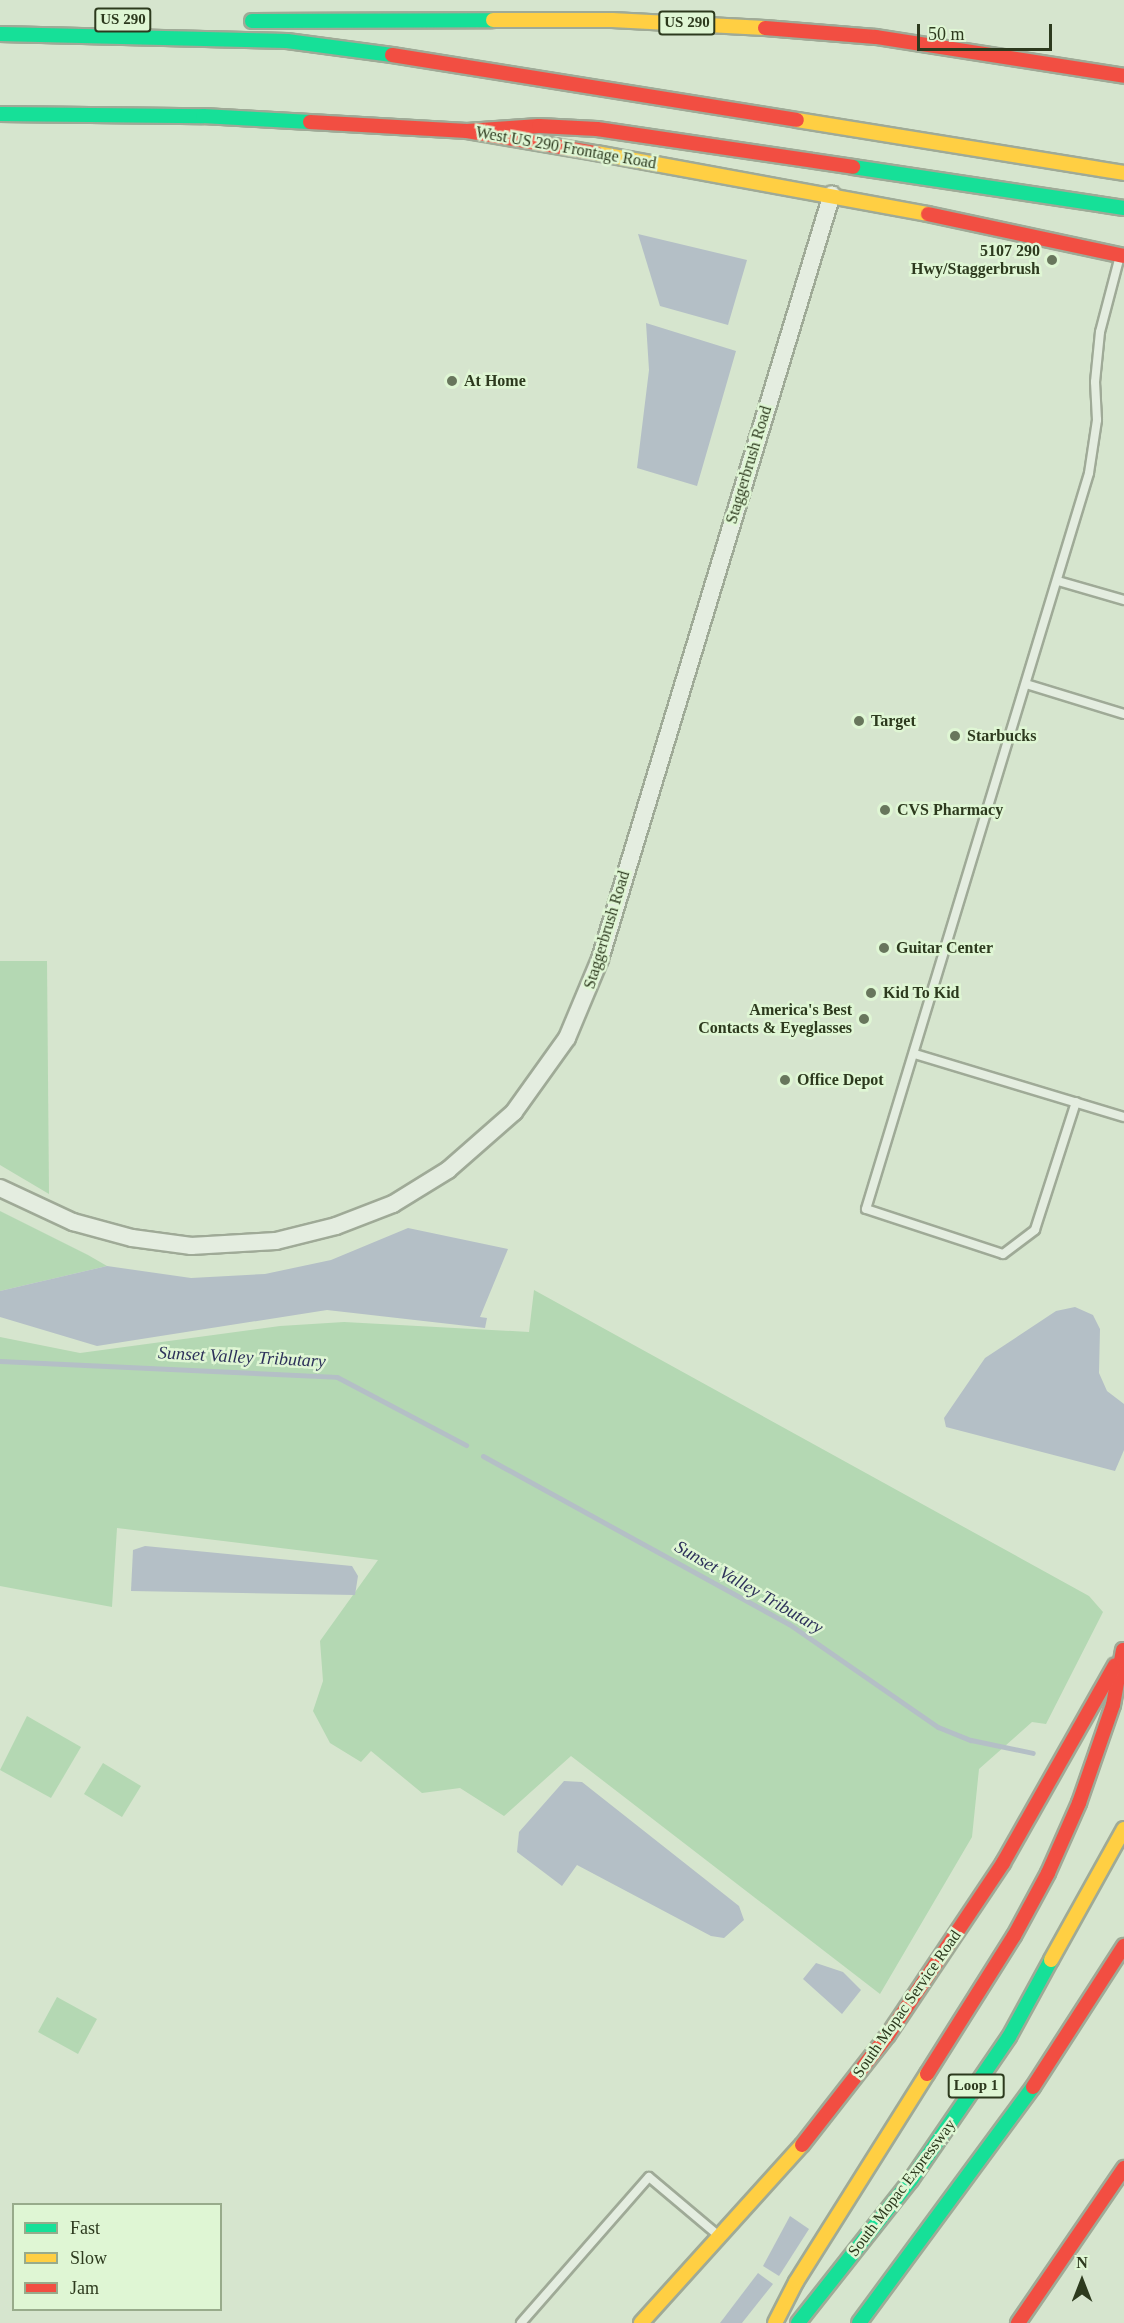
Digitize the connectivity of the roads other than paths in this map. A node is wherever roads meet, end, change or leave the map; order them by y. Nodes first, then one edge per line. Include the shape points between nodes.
1 (0, 34) edge
2 (287, 41) junction
3 (1124, 76) edge
4 (0, 114) edge
5 (467, 131) junction
6 (1124, 173) edge
7 (832, 194) junction
8 (1124, 208) edge
9 (1122, 256) edge
10 (1058, 581) junction
11 (1124, 600) edge
12 (1026, 684) junction
13 (1124, 714) edge
14 (915, 1054) junction
15 (1076, 1102) junction
16 (1124, 1117) edge
17 (0, 1188) edge
18 (1124, 1649) edge
19 (1124, 1829) edge
20 (1124, 1946) edge
21 (1124, 2168) edge
22 (721, 2238) junction
23 (521, 2323) edge
24 (641, 2323) edge
25 (775, 2323) edge
26 (798, 2323) edge
27 (859, 2323) edge
28 (1018, 2323) edge

1 - 2 main road
2 - 3 main road, US 290 via 240,21 612,20 730,25 887,39 1009,55
2 - 6 main road via 443,62
4 - 5 main road, West US 290 Frontage Road via 203,116
5 - 7 main road, West US 290 Frontage Road
5 - 8 main road via 539,126 597,129
7 - 9 main road, West US 290 Frontage Road
7 - 17 street, Staggerbrush Road via 600,958 567,1038 514,1112 474,1150 420,1189 364,1216 276,1241 209,1246 132,1238 73,1222
9 - 10 lane via 1100,332 1095,382 1097,420 1089,473
10 - 11 lane
10 - 12 lane
12 - 13 lane
12 - 14 lane
14 - 15 lane
14 - 15 lane via 866,1209 1004,1254 1035,1230
15 - 16 lane
18 - 22 main road, South Mopac Service Road via 1003,1863 926,1980 792,2158
18 - 25 main road via 1113,1705 1079,1803 1048,1873 1014,1936 796,2282
19 - 26 main road, South Mopac Expressway / Loop 1 via 1009,2037 911,2181
20 - 27 main road, Loop 1 via 1030,2092
21 - 28 main road
22 - 23 lane via 649,2178
22 - 24 main road, South Mopac Service Road

